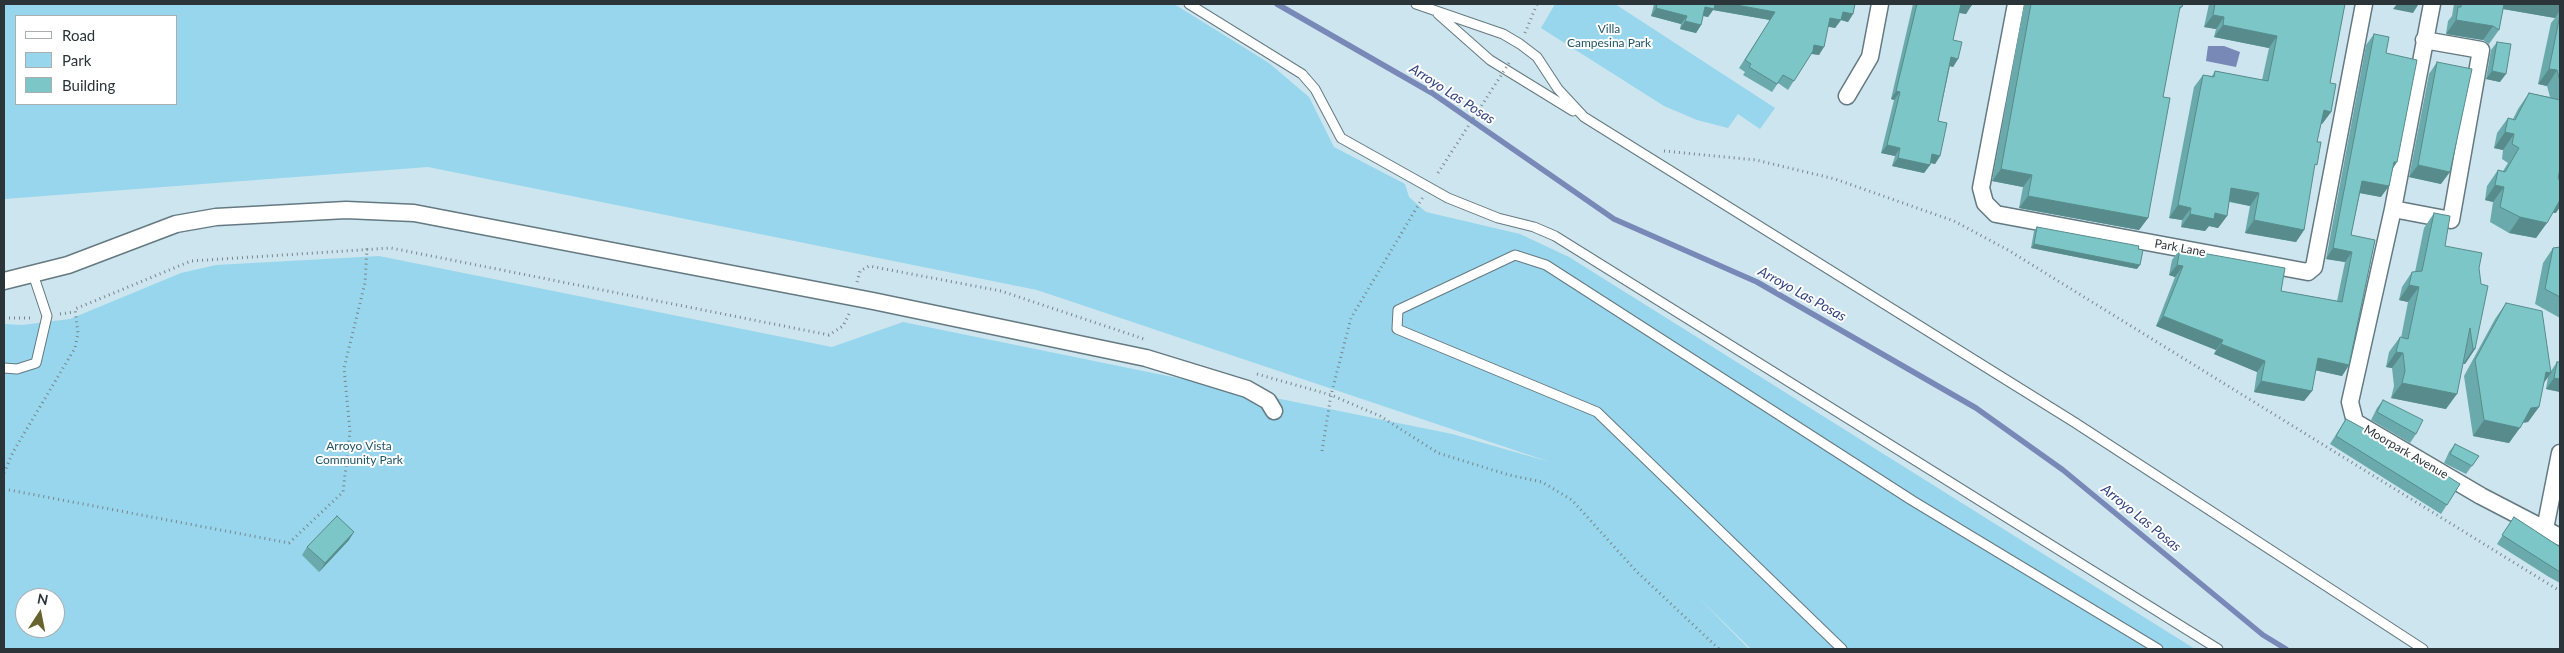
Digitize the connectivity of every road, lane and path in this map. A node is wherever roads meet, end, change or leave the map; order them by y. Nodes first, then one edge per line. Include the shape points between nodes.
1 (1189, 4) edge
2 (1416, 4) edge
3 (1880, 4) edge
4 (2016, 4) edge
5 (2364, 4) edge
6 (2432, 4) edge
7 (1434, 10) junction
8 (2424, 40) junction
9 (1511, 60) dead end
10 (1847, 96) dead end
11 (1584, 117) junction
12 (1662, 151) dead end
13 (1428, 188) junction
14 (2393, 209) junction
15 (368, 248) junction
16 (33, 274) junction
17 (4, 281) edge
18 (853, 298) junction
19 (1148, 340) dead end
20 (4, 368) edge
21 (1251, 372) dead end
22 (1331, 396) junction
23 (1274, 411) dead end
24 (1322, 451) dead end
25 (2560, 453) edge
26 (4, 473) edge
27 (4, 489) edge
28 (2545, 529) junction
29 (2560, 537) edge
30 (2560, 591) edge
31 (1719, 649) edge
32 (1842, 649) edge
33 (2158, 649) edge
34 (2218, 649) edge
35 (2423, 649) edge

1 - 13 lane via 1302,74 1316,89 1341,138
2 - 7 lane
3 - 10 street via 1870,57
4 - 5 street, Park Lane via 1981,188 1985,203 1996,214 2308,272 2314,267
6 - 8 street, Moorpark Avenue
7 - 11 lane via 1490,60
7 - 11 lane via 1504,34 1520,44 1537,57 1558,89
8 - 14 street, Moorpark Avenue
8 - 14 street via 2481,50 2451,220
9 - 13 path, bridge
11 - 35 lane via 2074,422
12 - 30 path via 1756,160 1835,179 1954,222 2008,250
13 - 22 path via 1351,318
13 - 34 lane via 1498,218 1555,236
14 - 28 street, Moorpark Avenue via 2350,402 2355,422 2481,496
15 - 18 path via 390,248 829,335 843,326
15 - 26 path via 191,261 75,308 78,332 75,348 13,452
15 - 27 path via 365,283 344,368 350,432 343,492 289,543
16 - 17 street
16 - 18 street via 68,265 176,224 216,217 374,210 414,213
16 - 20 lane via 48,316 36,363 17,369
18 - 19 path via 860,272 869,266 1001,291
18 - 23 street via 1146,358 1248,389 1268,401
21 - 22 path
22 - 24 path
22 - 31 path via 1380,416 1438,453 1542,482 1572,500 1636,571
25 - 28 street
28 - 29 street, Moorpark Avenue
32 - 33 lane via 1597,412 1397,329 1398,310 1515,255 1546,265 1913,501

